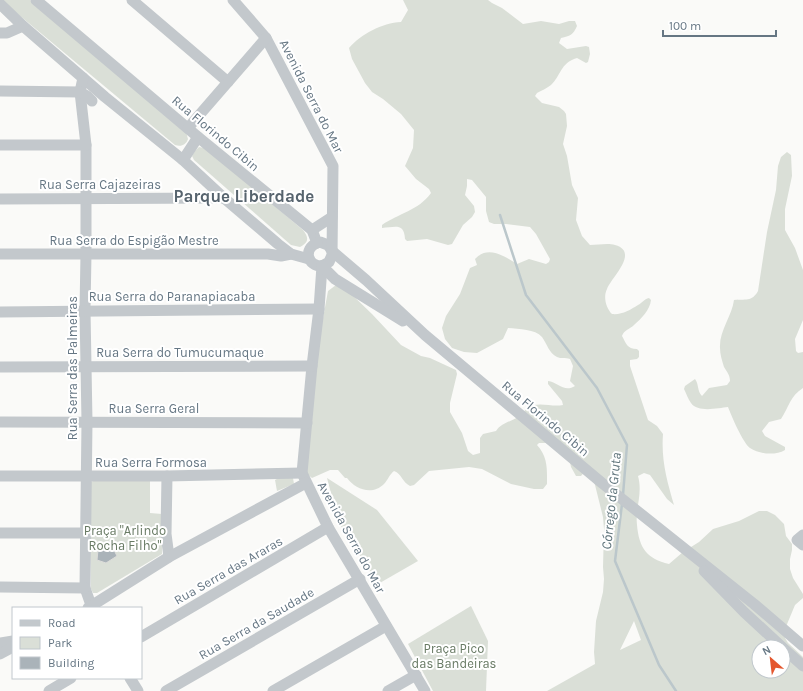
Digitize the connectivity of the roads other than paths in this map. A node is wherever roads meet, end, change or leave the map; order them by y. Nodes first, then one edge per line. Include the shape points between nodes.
1 (36, 0) edge
2 (132, 0) edge
3 (233, 0) edge
4 (0, 4) edge
5 (23, 26) junction
6 (0, 33) edge
7 (266, 38) junction
8 (80, 76) junction
9 (228, 82) junction
10 (0, 92) edge
11 (75, 92) junction
12 (105, 97) junction
13 (92, 101) junction
14 (84, 126) junction
15 (188, 128) junction
16 (198, 137) junction
17 (0, 145) edge
18 (86, 145) junction
19 (183, 160) junction
20 (209, 184) junction
21 (85, 198) junction
22 (204, 198) junction
23 (224, 198) junction
24 (0, 199) edge
25 (332, 217) junction
26 (312, 230) junction
27 (321, 243) junction
28 (278, 244) junction
29 (332, 251) junction
30 (0, 254) edge
31 (86, 254) junction
32 (268, 254) junction
33 (291, 254) junction
34 (309, 259) junction
35 (322, 266) junction
36 (335, 279) junction
37 (321, 288) junction
38 (319, 309) junction
39 (85, 310) junction
40 (0, 312) edge
41 (425, 335) junction
42 (0, 366) edge
43 (86, 366) junction
44 (312, 366) junction
45 (0, 422) edge
46 (87, 422) junction
47 (307, 423) junction
48 (0, 476) edge
49 (86, 476) junction
50 (167, 476) junction
51 (304, 478) junction
52 (328, 527) junction
53 (0, 533) edge
54 (85, 533) junction
55 (670, 536) junction
56 (169, 557) junction
57 (360, 580) junction
58 (0, 587) edge
59 (85, 588) junction
60 (90, 607) edge
61 (92, 607) edge
62 (386, 626) junction
63 (142, 636) edge
64 (772, 639) edge
65 (12, 641) edge
66 (0, 642) edge
67 (803, 646) edge
68 (12, 648) edge
69 (0, 654) edge
70 (791, 656) edge
71 (803, 666) edge
72 (416, 675) junction
73 (69, 679) edge
74 (131, 679) edge
75 (49, 691) edge
76 (138, 691) edge
77 (166, 691) edge
78 (273, 691) edge
79 (388, 691) edge
80 (425, 691) edge

1 - 15 street, Rua Florindo Cibin
2 - 9 street
3 - 7 street, Avenida Serra do Mar
4 - 5 street
5 - 6 street via 7,33
5 - 8 street
7 - 9 street
7 - 25 street, Avenida Serra do Mar via 333,166
8 - 11 street, Rua Serra das Palmeiras via 75,84
8 - 12 street
9 - 15 street
10 - 11 street
11 - 13 street via 87,96
11 - 14 street, Rua Serra das Palmeiras
12 - 13 street
12 - 19 street
13 - 14 street, Rua Serra das Palmeiras
14 - 18 street, Rua Serra das Palmeiras
15 - 16 street, Rua Florindo Cibin
16 - 19 street
16 - 26 street, Rua Florindo Cibin
17 - 18 street
18 - 21 street, Rua Serra das Palmeiras
19 - 20 street
20 - 22 street via 210,193
20 - 23 street
21 - 22 street, Rua Serra Cajazeiras
21 - 24 street, Rua Serra Cajazeiras
21 - 31 street, Rua Serra das Palmeiras
22 - 23 street, Rua Serra Cajazeiras
23 - 28 street
25 - 26 street
25 - 27 street, Avenida Serra do Mar
25 - 29 street, Avenida Serra do Mar
26 - 27 street, Rua Florindo Cibin
27 - 29 street, Rua Florindo Cibin
27 - 34 street via 310,247
28 - 32 street
28 - 33 street
29 - 35 street via 331,259
29 - 41 street, Rua Florindo Cibin
30 - 31 street, Rua Serra do Espigão Mestre
31 - 32 street, Rua Serra do Espigão Mestre
31 - 39 street, Rua Serra das Palmeiras
32 - 33 street, Rua Serra do Espigão Mestre
33 - 34 street
34 - 35 street via 314,265
35 - 36 street, Rua Florindo Cibin
35 - 37 street, Avenida Serra do Mar
36 - 37 street
36 - 41 street, Rua Florindo Cibin
37 - 38 street, Avenida Serra do Mar
38 - 39 street, Rua Serra do Paranapiacaba
38 - 44 street, Avenida Serra do Mar
39 - 40 street, Rua Serra do Paranapiacaba
39 - 43 street, Rua Serra das Palmeiras
41 - 55 street, Rua Florindo Cibin via 602,483
42 - 43 street, Rua Serra do Tumucumaque
43 - 44 street, Rua Serra do Tumucumaque
43 - 46 street, Rua Serra das Palmeiras
44 - 47 street, Avenida Serra do Mar
45 - 46 street, Rua Serra Geral
46 - 47 street, Rua Serra Geral
46 - 49 street, Rua Serra das Palmeiras
47 - 51 street, Avenida Serra do Mar
48 - 49 street, Rua Serra Formosa
49 - 50 street, Rua Serra Formosa
49 - 54 street, Rua Serra das Palmeiras
50 - 51 street, Rua Serra Formosa
50 - 56 street via 166,534
51 - 52 street, Avenida Serra do Mar
51 - 56 street
52 - 57 street, Avenida Serra do Mar
52 - 63 street, Rua Serra das Araras
53 - 54 street
54 - 59 street, Rua Serra das Palmeiras
55 - 64 street, Rua Florindo Cibin
55 - 67 street, Rua Florindo Cibin
56 - 61 street
57 - 62 street, Avenida Serra do Mar
57 - 77 street, Rua Serra da Saudade
58 - 59 street
59 - 60 street, Rua Serra das Palmeiras
62 - 72 street, Avenida Serra do Mar
62 - 78 street
65 - 66 street
68 - 69 street
70 - 71 street, Rua Florindo Cibin
72 - 79 street
72 - 80 street, Avenida Serra do Mar
73 - 75 street
74 - 76 street

